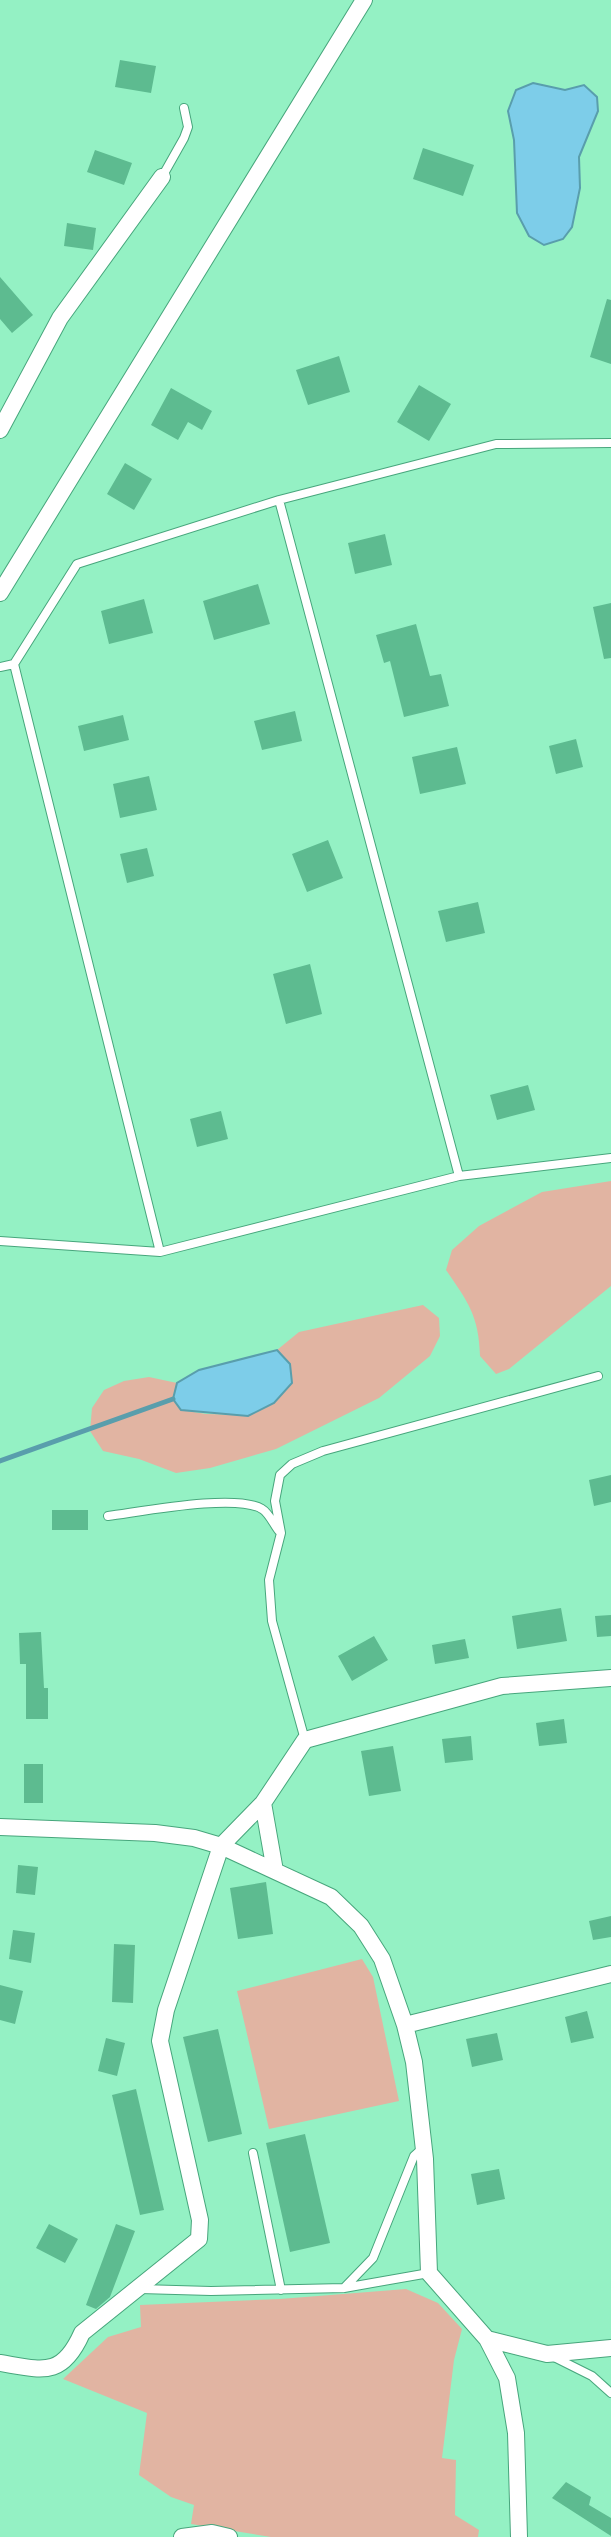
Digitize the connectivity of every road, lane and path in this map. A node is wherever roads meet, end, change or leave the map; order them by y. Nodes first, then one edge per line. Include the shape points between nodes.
1 (364, 0) edge
2 (184, 108) dead end
3 (162, 177) joint
4 (0, 430) edge
5 (611, 443) edge
6 (279, 500) junction
7 (0, 593) edge
8 (13, 664) junction
9 (0, 667) edge
10 (611, 1158) edge
11 (459, 1176) junction
12 (0, 1241) edge
13 (160, 1252) junction
14 (598, 1376) dead end
15 (108, 1516) dead end
16 (281, 1534) junction
17 (611, 1678) edge
18 (305, 1740) junction
19 (263, 1802) junction
20 (0, 1826) edge
21 (221, 1846) junction
22 (275, 1871) junction
23 (611, 1974) edge
24 (405, 2025) junction
25 (424, 2147) junction
26 (253, 2153) dead end
27 (429, 2273) junction
28 (344, 2288) junction
29 (138, 2289) junction
30 (281, 2290) junction
31 (487, 2339) junction
32 (611, 2348) edge
33 (547, 2354) junction
34 (0, 2363) edge
35 (611, 2393) edge
36 (182, 2537) edge
37 (229, 2537) edge
38 (519, 2537) edge

1 - 7 street
2 - 3 lane via 188,127
3 - 4 street via 60,318
5 - 6 lane via 496,444
6 - 8 lane via 77,564
6 - 11 lane
8 - 9 lane
8 - 13 lane
10 - 11 lane
11 - 13 lane
12 - 13 lane
14 - 16 lane via 323,1451 292,1464 280,1475 275,1501
15 - 16 lane via 221,1503 244,1505 263,1509
16 - 18 lane via 269,1580 272,1621
17 - 18 street via 502,1686
18 - 19 street
19 - 21 street
19 - 22 street
20 - 21 street via 155,1833
21 - 22 street
21 - 29 street via 160,2041 200,2220 200,2239
22 - 24 street via 331,1897 361,1926 382,1959
23 - 24 street
24 - 25 street
25 - 27 street
25 - 28 lane via 414,2156 373,2258
26 - 30 lane
27 - 28 lane
27 - 31 street
28 - 30 lane
29 - 30 lane
29 - 34 street via 82,2333 66,2361 53,2369
31 - 33 street
31 - 38 street via 507,2378 516,2433
32 - 33 street
33 - 35 lane via 592,2376
36 - 37 street via 212,2533

